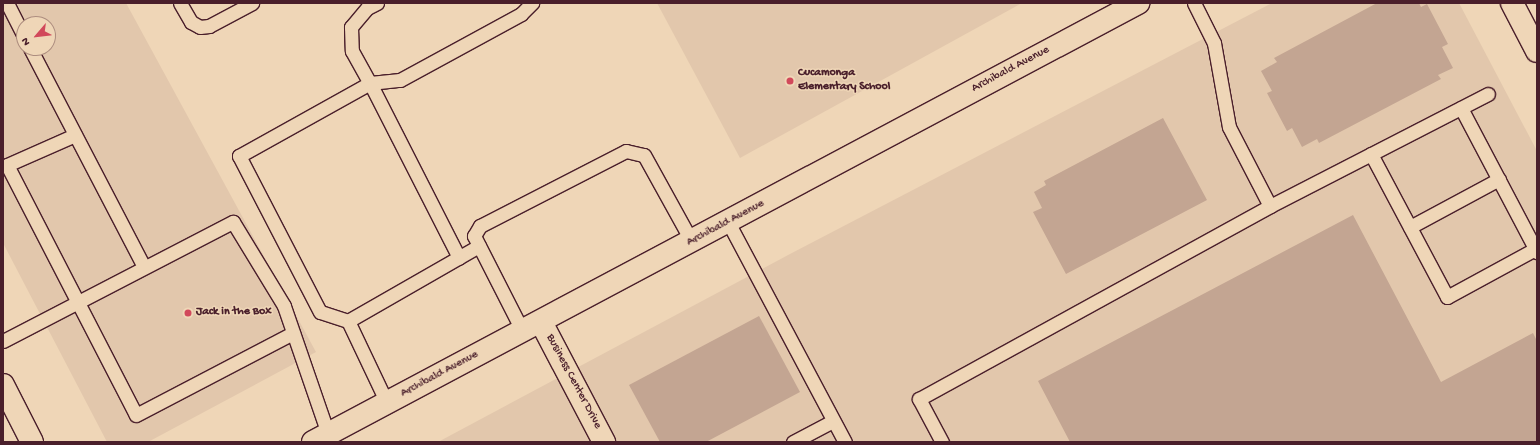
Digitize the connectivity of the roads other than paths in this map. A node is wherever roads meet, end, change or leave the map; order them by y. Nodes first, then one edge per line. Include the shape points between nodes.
1 (6, 3) edge
2 (180, 3) edge
3 (252, 3) edge
4 (377, 3) edge
5 (532, 3) edge
6 (1138, 3) edge
7 (1194, 3) edge
8 (1512, 3) edge
9 (16, 22) edge
10 (1537, 50) edge
11 (34, 56) edge
12 (370, 83) junction
13 (1488, 94) dead end
14 (1462, 108) junction
15 (75, 135) junction
16 (1371, 154) junction
17 (1499, 179) junction
18 (1270, 206) junction
19 (728, 222) junction
20 (1410, 227) junction
21 (692, 242) junction
22 (479, 246) junction
23 (1537, 250) edge
24 (459, 258) junction
25 (144, 267) junction
26 (77, 302) junction
27 (348, 321) junction
28 (532, 327) junction
29 (293, 332) junction
30 (3, 341) edge
31 (4, 389) edge
32 (387, 403) junction
33 (833, 421) junction
34 (321, 438) edge
35 (32, 442) edge
36 (604, 442) edge
37 (793, 442) edge
38 (845, 442) edge
39 (942, 442) edge

1 - 9 lane
2 - 3 lane via 191,22 200,27 209,26
4 - 12 lane via 367,8 351,27 352,51
5 - 12 lane via 521,14 400,80
6 - 19 main road, Archibald Avenue
7 - 18 lane via 1214,43 1230,127
8 - 10 main road
11 - 15 lane
12 - 24 lane
12 - 27 lane via 239,156 320,312
13 - 14 lane
14 - 16 lane
14 - 17 lane
15 - 25 lane
15 - 26 lane via 7,165
16 - 18 lane
16 - 20 lane
17 - 20 lane
17 - 23 lane
18 - 39 lane via 919,399
19 - 21 main road, Archibald Avenue
19 - 33 lane
20 - 23 lane via 1447,297
21 - 22 lane via 644,155 626,151 480,226 474,236
21 - 28 main road, Archibald Avenue
22 - 24 lane
22 - 28 lane
24 - 27 lane
25 - 26 lane
25 - 29 lane via 233,222 284,306
26 - 29 lane via 136,415
26 - 30 lane
27 - 32 lane
28 - 32 main road, Archibald Avenue
28 - 36 main road, Business Center Drive
29 - 34 lane
31 - 35 main road
32 - 34 main road, Archibald Avenue
33 - 37 lane
33 - 38 lane

